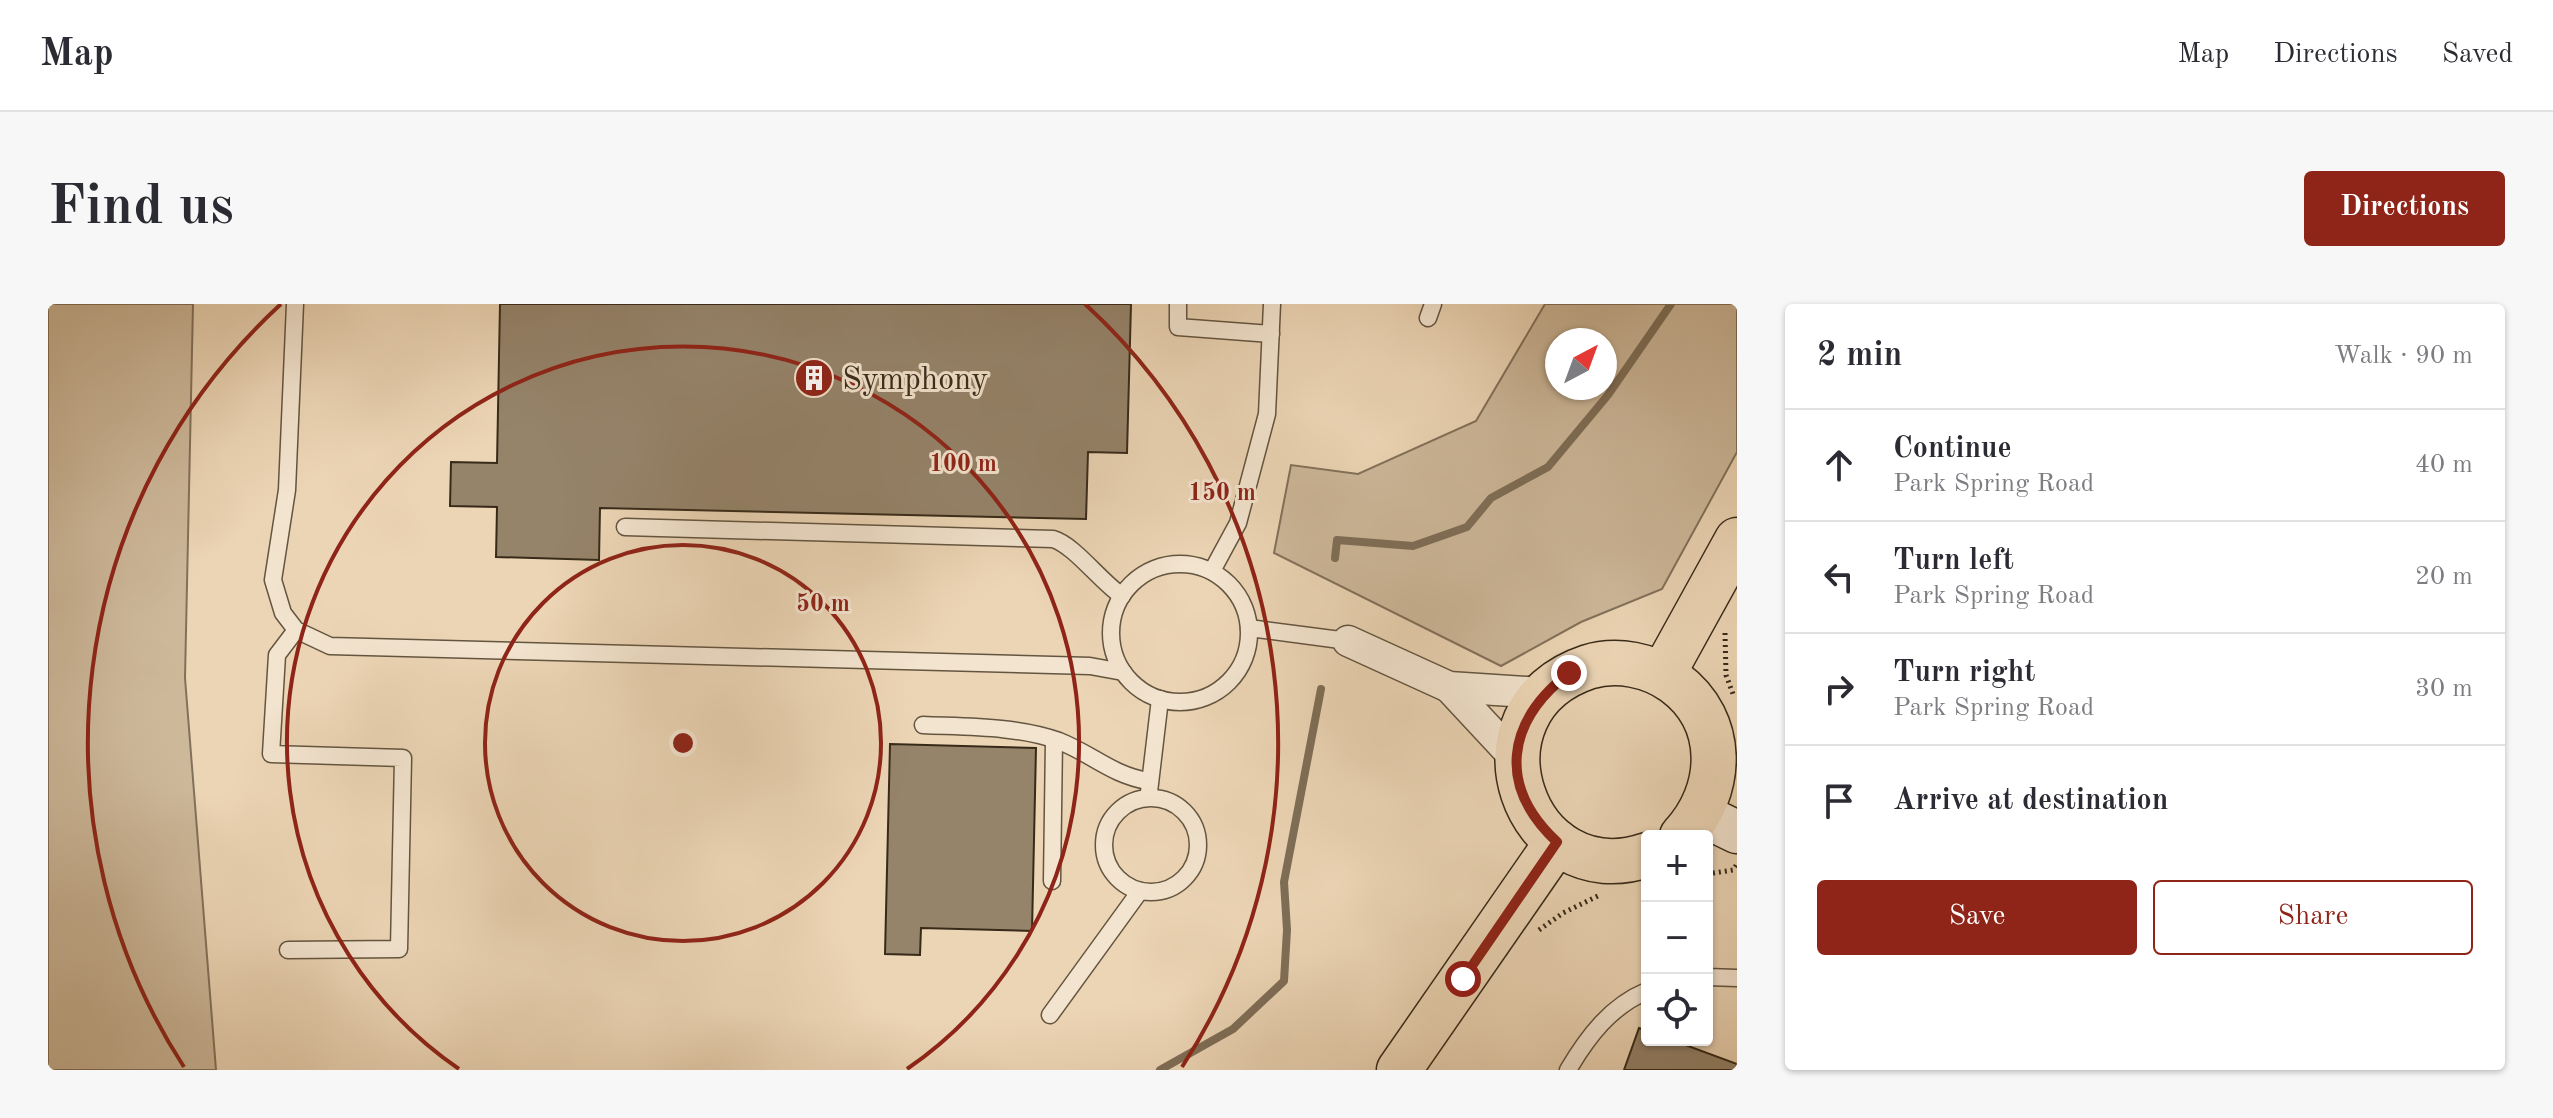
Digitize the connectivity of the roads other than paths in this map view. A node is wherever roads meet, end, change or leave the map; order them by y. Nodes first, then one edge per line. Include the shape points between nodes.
1 (295, 304) edge
2 (1178, 304) edge
3 (1272, 304) edge
4 (1271, 334) junction
5 (625, 527) dead end
6 (1737, 540) edge
7 (1212, 571) junction
8 (1122, 596) junction
9 (1249, 628) junction
10 (296, 630) junction
11 (1348, 641) joint
12 (1123, 672) junction
13 (1663, 674) junction
14 (1449, 687) junction
15 (1543, 693) junction
16 (1160, 699) junction
17 (923, 725) dead end
18 (1054, 740) junction
19 (1516, 759) junction
20 (1149, 789) junction
21 (1706, 828) edge
22 (1557, 842) junction
23 (1641, 856) edge
24 (1052, 881) dead end
25 (1140, 891) junction
26 (288, 950) dead end
27 (1713, 977) edge
28 (1737, 978) edge
29 (1641, 994) edge
30 (1050, 1015) dead end
31 (1399, 1070) edge
32 (1568, 1070) edge

1 - 10 lane via 287,490 273,580 283,613
2 - 4 lane via 1178,327
3 - 4 lane
4 - 7 lane via 1267,414 1238,523
5 - 8 lane via 1053,539 1065,542 1099,580
6 - 13 main road
7 - 8 lane via 1188,564 1162,566 1139,577
7 - 9 lane via 1231,585 1244,605
8 - 12 lane via 1111,634
9 - 11 lane
9 - 16 lane via 1239,670 1224,687 1193,700
10 - 12 lane via 330,646 1090,666
10 - 26 lane via 277,655 271,754 403,758 400,917 399,949
11 - 14 street
12 - 16 lane
13 - 15 main road via 1632,664 1600,663 1569,673
13 - 21 main road via 1685,690 1712,736 1715,763
14 - 15 street
14 - 19 street
15 - 19 main road via 1520,735
16 - 20 lane
17 - 18 lane
18 - 20 lane
18 - 24 lane
19 - 22 main road via 1527,806
20 - 25 lane via 1118,811 1103,841 1113,873
20 - 25 lane via 1188,815 1199,842 1198,856 1192,870 1170,889
22 - 23 main road via 1608,861
22 - 31 main road
25 - 30 lane
27 - 28 lane
29 - 32 lane via 1621,1002

